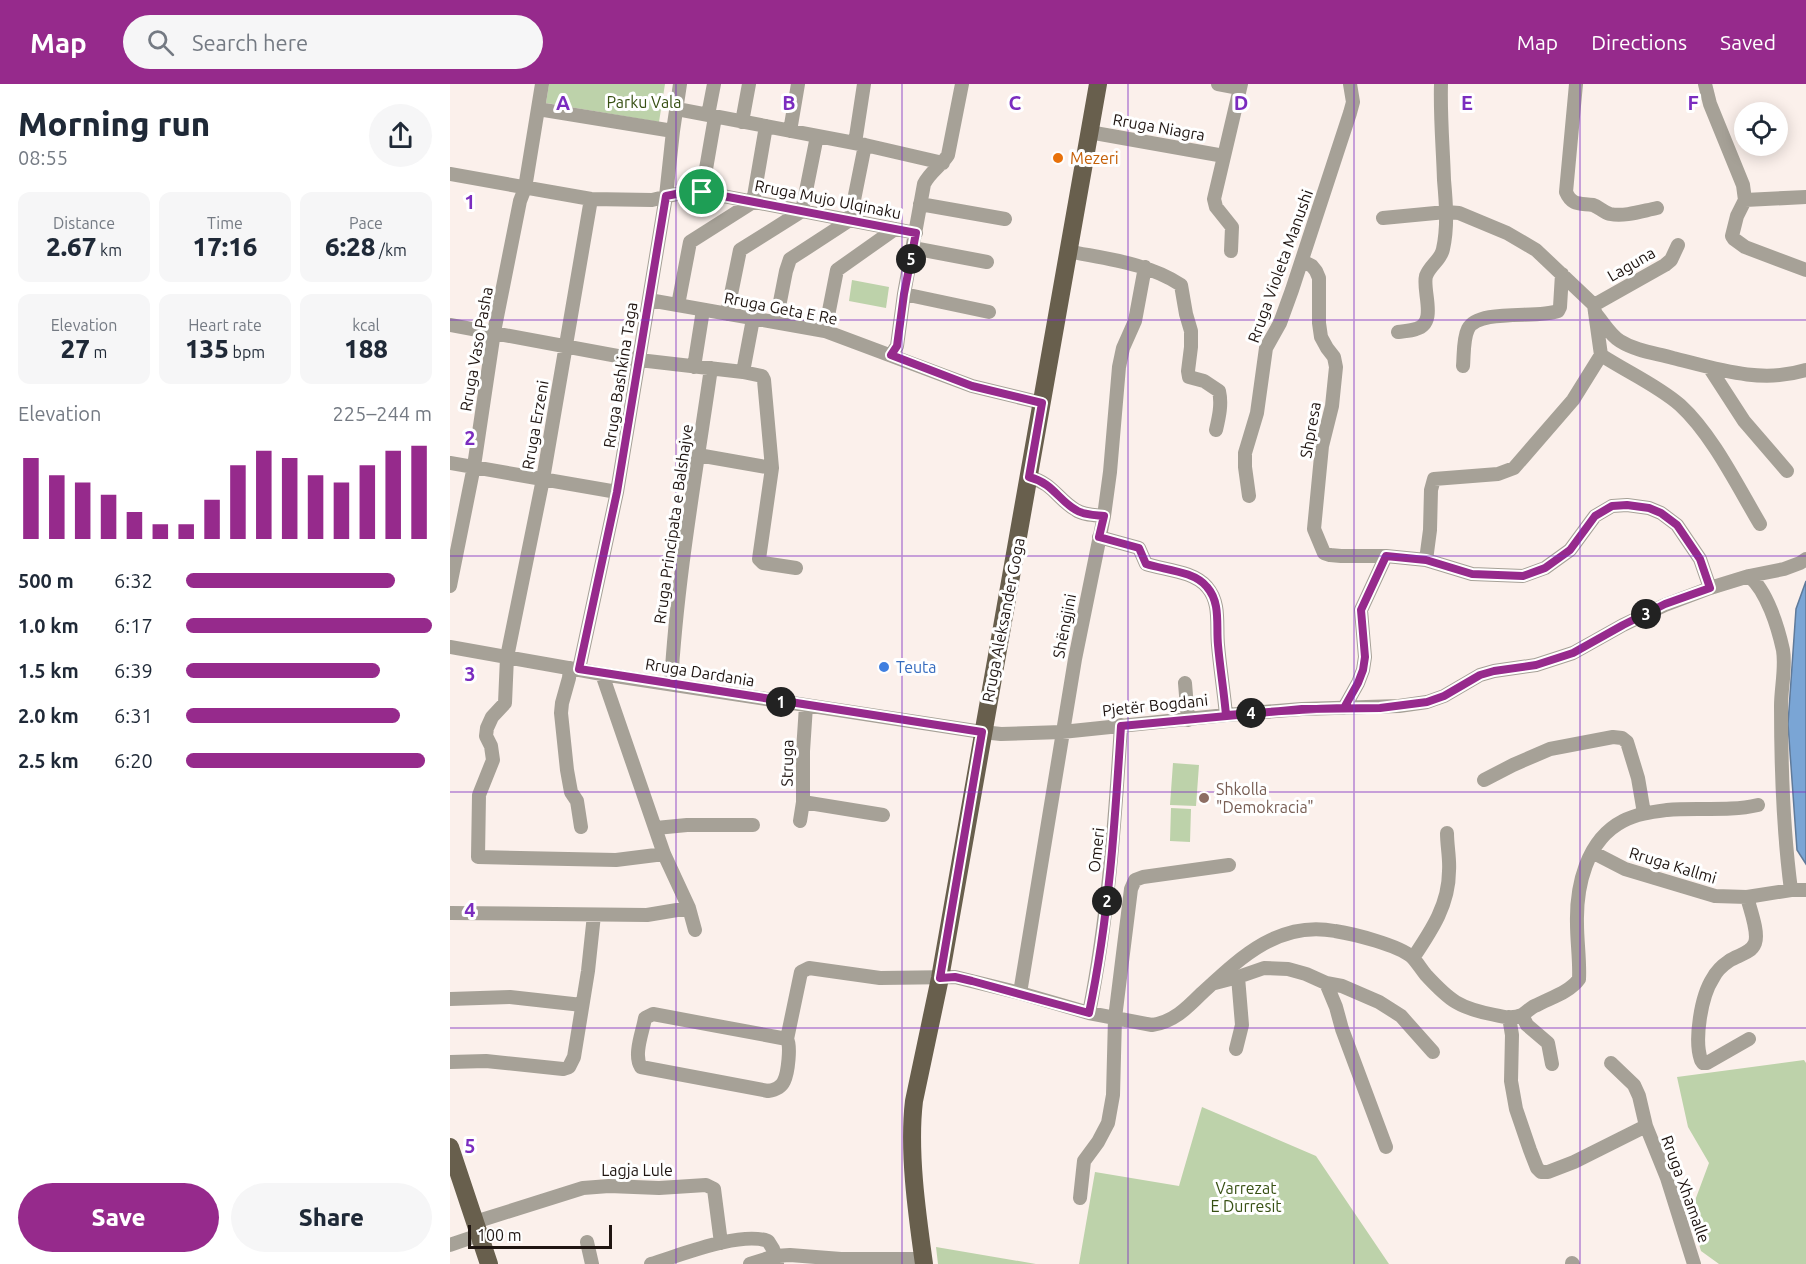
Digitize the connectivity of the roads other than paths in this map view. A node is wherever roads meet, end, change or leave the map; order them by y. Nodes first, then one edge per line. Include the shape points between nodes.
1 (542, 84) edge
2 (680, 84) edge
3 (714, 84) edge
4 (748, 84) edge
5 (798, 84) edge
6 (864, 84) edge
7 (962, 84) edge
8 (1098, 84) edge
9 (1218, 84) edge
10 (1350, 84) edge
11 (1441, 84) edge
12 (1576, 84) edge
13 (1705, 84) edge
14 (1240, 86) edge
15 (538, 109) junction
16 (676, 109) junction
17 (712, 116) junction
18 (742, 122) junction
19 (766, 126) junction
20 (673, 131) junction
21 (790, 131) junction
22 (1089, 132) junction
23 (817, 136) junction
24 (860, 144) junction
25 (1224, 156) junction
26 (942, 163) junction
27 (451, 178) edge
28 (525, 188) junction
29 (702, 192) junction
30 (666, 196) junction
31 (1806, 196) edge
32 (591, 198) junction
33 (1745, 200) junction
34 (753, 202) junction
35 (920, 204) junction
36 (1657, 208) dead end
37 (802, 211) junction
38 (1446, 212) junction
39 (1383, 218) dead end
40 (1005, 219) dead end
41 (850, 220) junction
42 (895, 229) junction
43 (916, 233) junction
44 (1678, 245) dead end
45 (913, 248) junction
46 (1067, 251) junction
47 (1231, 251) dead end
48 (1302, 261) junction
49 (987, 262) dead end
50 (1145, 267) junction
51 (1806, 270) edge
52 (1562, 274) junction
53 (904, 294) junction
54 (648, 300) junction
55 (678, 305) junction
56 (1594, 309) junction
57 (703, 310) junction
58 (989, 312) dead end
59 (727, 314) junction
60 (753, 319) junction
61 (776, 322) junction
62 (450, 325) edge
63 (825, 331) junction
64 (494, 332) junction
65 (1398, 332) dead end
66 (566, 346) junction
67 (891, 355) junction
68 (1601, 356) junction
69 (639, 360) junction
70 (1463, 366) dead end
71 (693, 367) junction
72 (1709, 367) junction
73 (711, 368) junction
74 (1806, 370) edge
75 (743, 372) junction
76 (1042, 403) junction
77 (1216, 430) dead end
78 (698, 455) junction
79 (450, 463) edge
80 (474, 466) junction
81 (772, 468) junction
82 (1787, 471) dead end
83 (1029, 477) junction
84 (543, 479) junction
85 (617, 492) junction
86 (1249, 496) dead end
87 (1104, 516) junction
88 (1760, 524) dead end
89 (1099, 537) junction
90 (1386, 556) junction
91 (1806, 559) edge
92 (1426, 560) junction
93 (796, 568) dead end
94 (1749, 576) junction
95 (450, 586) edge
96 (1710, 588) junction
97 (450, 647) edge
98 (507, 657) junction
99 (574, 669) junction
100 (602, 674) junction
101 (1185, 683) dead end
102 (671, 684) junction
103 (806, 706) junction
104 (1344, 708) junction
105 (1226, 715) junction
106 (1188, 720) junction
107 (1121, 726) junction
108 (982, 732) junction
109 (1062, 732) junction
110 (1484, 780) dead end
111 (803, 802) junction
112 (1758, 805) dead end
113 (1644, 813) junction
114 (883, 815) dead end
115 (800, 821) dead end
116 (753, 825) dead end
117 (581, 827) dead end
118 (656, 828) junction
119 (1447, 833) dead end
120 (1592, 852) junction
121 (664, 854) junction
122 (1229, 865) dead end
123 (1791, 890) junction
124 (1806, 890) edge
125 (1748, 897) junction
126 (689, 908) junction
127 (450, 914) edge
128 (594, 915) junction
129 (695, 930) dead end
130 (1413, 958) junction
131 (1238, 977) junction
132 (940, 978) junction
133 (1213, 983) junction
134 (1326, 983) junction
135 (1020, 993) junction
136 (450, 999) edge
137 (582, 1005) junction
138 (1089, 1013) junction
139 (1515, 1016) junction
140 (1115, 1018) junction
141 (787, 1039) junction
142 (1749, 1039) dead end
143 (1236, 1049) dead end
144 (1433, 1052) dead end
145 (450, 1062) edge
146 (1611, 1063) dead end
147 (1552, 1064) dead end
148 (1646, 1126) junction
149 (450, 1147) edge
150 (1386, 1147) dead end
151 (455, 1181) edge
152 (1080, 1198) dead end
153 (477, 1229) junction
154 (587, 1242) dead end
155 (721, 1243) junction
156 (450, 1245) edge
157 (776, 1260) edge
158 (923, 1262) edge
159 (489, 1264) edge
160 (592, 1264) edge
161 (651, 1264) edge
162 (750, 1264) edge
163 (1694, 1264) edge

1 - 15 street, Rruga Vaso Pasha
2 - 16 street, Rruga Bashkina Taga
3 - 17 street
4 - 18 street
5 - 21 street
6 - 24 street
7 - 26 street via 951,146
8 - 22 main road, Rruga Aleksander Goga
9 - 14 street
10 - 48 street, Rruga Violeta Manushi via 1353,102
11 - 38 street
12 - 36 street via 1566,192 1569,198 1575,204 1597,206 1619,216
13 - 33 street
14 - 25 street
15 - 20 street
15 - 28 street, Rruga Vaso Pasha
16 - 17 street
16 - 20 street, Rruga Bashkina Taga
17 - 18 street
17 - 29 street
18 - 19 street
19 - 21 street
19 - 34 street
20 - 30 street, Rruga Bashkina Taga
21 - 23 street
22 - 25 street, Rruga Niagra
22 - 46 main road, Rruga Aleksander Goga
23 - 24 street
23 - 37 street
24 - 26 street
24 - 41 street
25 - 47 street via 1214,199 1221,216 1232,227
26 - 35 street via 924,184
27 - 28 street, Rruga Mujo Ulqinaku
28 - 32 street, Rruga Mujo Ulqinaku
28 - 64 street, Rruga Vaso Pasha
29 - 30 street, Rruga Mujo Ulqinaku
29 - 34 street, Rruga Mujo Ulqinaku
30 - 32 street, Rruga Mujo Ulqinaku via 652,200
30 - 54 street, Rruga Bashkina Taga
31 - 33 street
32 - 66 street, Rruga Erzeni
33 - 51 street via 1737,216 1734,239
34 - 37 street, Rruga Mujo Ulqinaku
34 - 55 street via 690,242
35 - 40 street
35 - 43 street
37 - 41 street, Rruga Mujo Ulqinaku
37 - 59 street via 740,250
38 - 39 street
38 - 52 street via 1459,213 1507,233 1536,250
38 - 65 street via 1443,248 1427,274 1426,321 1422,327
41 - 42 street, Rruga Mujo Ulqinaku
41 - 61 street via 790,259
42 - 43 street, Rruga Mujo Ulqinaku
42 - 63 street via 837,270
43 - 45 street
44 - 56 street, Laguna via 1665,265
45 - 49 street
45 - 53 street
46 - 50 street
46 - 76 main road, Rruga Aleksander Goga
48 - 86 street, Rruga Violeta Manushi via 1280,323 1266,348 1259,407 1245,453
48 - 90 street, Shpresa via 1312,266 1319,278 1320,330 1336,367 1322,446 1314,529 1324,553
50 - 77 street via 1181,285 1191,331 1189,377 1219,391
50 - 87 street, Shëngjini via 1135,321 1119,367
52 - 56 street
52 - 70 street via 1558,311 1502,315 1472,324
53 - 58 street
53 - 67 street via 897,346
54 - 55 street, Rruga Geta E Re
54 - 69 street, Rruga Bashkina Taga
55 - 57 street, Rruga Geta E Re
56 - 68 street
56 - 72 street via 1617,339 1631,347
57 - 59 street, Rruga Geta E Re
57 - 71 street
59 - 60 street, Rruga Geta E Re
60 - 61 street, Rruga Geta E Re
60 - 75 street
61 - 63 street, Rruga Geta E Re
62 - 64 street
63 - 67 street, Rruga Geta E Re
64 - 66 street
64 - 80 street, Rruga Vaso Pasha
66 - 69 street
66 - 84 street, Rruga Erzeni
67 - 76 street, Rruga Geta E Re via 972,386
68 - 88 street via 1681,406 1722,458
68 - 92 street via 1573,400 1514,468 1498,474 1434,479
69 - 71 street
69 - 85 street, Rruga Bashkina Taga
71 - 73 street
72 - 74 street via 1760,376
72 - 82 street via 1744,422
73 - 75 street
73 - 78 street, Rruga Principata e Balshajve
75 - 81 street via 758,374 764,380
76 - 83 main road, Rruga Aleksander Goga
78 - 81 street
78 - 102 street, Rruga Principata e Balshajve via 677,606
79 - 80 street
80 - 84 street
80 - 95 street, Rruga Vaso Pasha
81 - 93 street via 759,559
83 - 87 street via 1054,490 1077,511
83 - 108 main road, Rruga Aleksander Goga
84 - 85 street
84 - 98 street, Rruga Erzeni
85 - 99 street, Rruga Bashkina Taga
87 - 89 street, Shëngjini
89 - 105 street via 1139,548 1146,564 1189,575 1206,586 1218,614
89 - 109 street, Shëngjini
90 - 92 street
90 - 104 street via 1361,610 1363,670
91 - 94 street, Pjetër Bogdani via 1784,569
92 - 96 street via 1472,574 1523,576 1545,568 1570,550 1595,516 1612,506 1627,505 1649,508 1677,525 1700,559
94 - 96 street, Pjetër Bogdani
94 - 123 street via 1766,598 1784,652 1782,802
96 - 104 street, Pjetër Bogdani via 1665,604 1573,653 1536,665 1480,675 1427,702
97 - 98 street, Rruga Dardania
98 - 99 street, Rruga Dardania
98 - 121 street, Rruga Erzeni via 505,703 487,728 493,760 480,795 478,857 616,860
99 - 100 street, Rruga Dardania
99 - 117 street, Rruga Bashkina Taga via 561,714 567,770
100 - 102 street, Rruga Dardania
100 - 118 street
101 - 106 street
102 - 103 street, Rruga Dardania
103 - 108 street, Rruga Dardania
103 - 111 street, Struga
104 - 105 street, Pjetër Bogdani
105 - 106 street, Pjetër Bogdani
106 - 107 street, Pjetër Bogdani
107 - 109 street, Pjetër Bogdani
107 - 138 street, Omeri via 1109,885
108 - 109 street, Pjetër Bogdani
108 - 132 main road, Rruga Aleksander Goga
109 - 135 street, Shëngjini
110 - 113 street via 1550,749 1622,738 1627,742 1635,769
111 - 114 street
111 - 115 street, Struga
112 - 113 street
113 - 120 street via 1612,828
116 - 118 street
118 - 121 street
119 - 130 street via 1449,872 1445,901
120 - 125 street, Rruga Kallmi via 1625,869 1715,896
120 - 139 street via 1577,900 1579,979 1575,985
121 - 126 street
122 - 140 street via 1135,880
123 - 124 street, Rruga Kallmi
123 - 125 street, Rruga Kallmi
125 - 142 street via 1755,944 1712,979 1700,1017 1701,1060 1707,1063
126 - 128 street via 647,915
126 - 129 street
127 - 128 street
128 - 137 street
130 - 133 street via 1395,947 1356,936 1307,929 1283,933 1247,953
130 - 139 street via 1455,1003 1480,1012
131 - 133 street
131 - 134 street via 1264,968 1288,969
131 - 143 street via 1242,1025
132 - 135 street via 955,977
132 - 141 street via 880,978 809,969 801,972
132 - 158 main road, Rruga Aleksander Goga via 912,1119
133 - 140 street via 1179,1015 1161,1023
134 - 144 street via 1380,1002 1401,1017
134 - 150 street
135 - 138 street
136 - 137 street via 510,997
137 - 145 street via 574,1057 568,1067
138 - 140 street
139 - 147 street via 1548,1043
139 - 148 street via 1511,1081 1516,1109 1541,1172 1574,1162
140 - 152 street via 1112,1105 1108,1123 1084,1161
141 - 141 street via 784,1083 768,1091 641,1067 638,1056 645,1018 653,1014
146 - 148 street, Rruga Xhamalle via 1634,1085
148 - 163 street, Rruga Xhamalle
149 - 151 main road
151 - 153 main road
153 - 155 street, Lagja Lule via 583,1188 706,1185 714,1189
153 - 156 street
153 - 159 main road
154 - 160 street
155 - 157 street via 762,1239 768,1241
155 - 161 street
157 - 158 street via 810,1256
157 - 162 street

